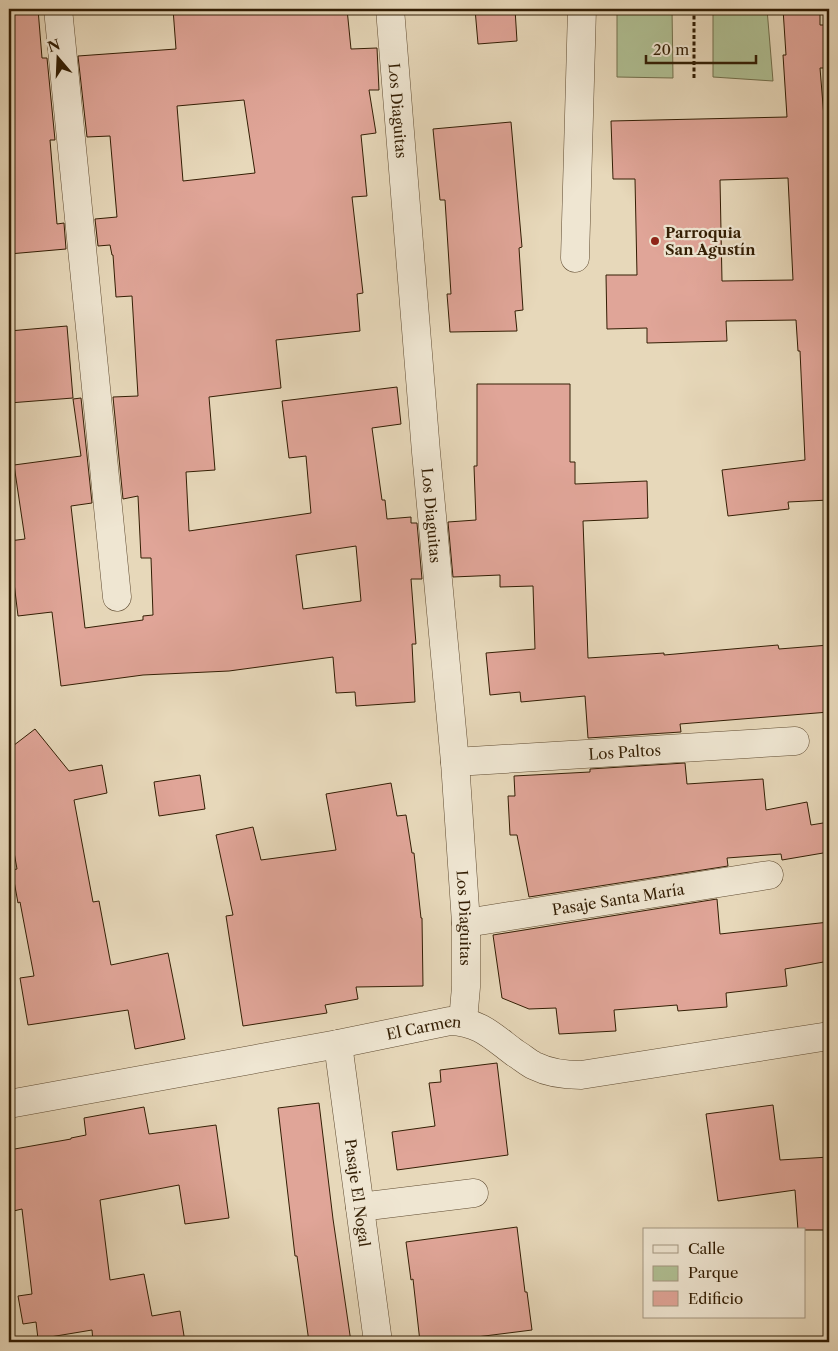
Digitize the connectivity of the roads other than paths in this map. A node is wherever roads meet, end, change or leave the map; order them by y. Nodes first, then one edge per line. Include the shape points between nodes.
1 (58, 9) edge
2 (390, 9) edge
3 (582, 9) edge
4 (575, 258) dead end
5 (117, 597) dead end
6 (795, 741) dead end
7 (455, 762) junction
8 (769, 875) dead end
9 (466, 923) junction
10 (463, 1021) junction
11 (829, 1036) edge
12 (338, 1044) junction
13 (9, 1104) edge
14 (474, 1193) dead end
15 (360, 1207) junction
16 (378, 1342) edge

1 - 5 street
2 - 7 street, Los Diaguitas
3 - 4 street
6 - 7 street, Los Paltos
7 - 9 street, Los Diaguitas
8 - 9 street, Pasaje Santa María
9 - 10 street, Los Diaguitas
10 - 11 street, El Carmen via 487,1032 534,1066 566,1075
10 - 12 street, El Carmen via 450,1020
12 - 13 street, El Carmen
12 - 15 street, Pasaje El Nogal
14 - 15 street
15 - 16 street, Pasaje El Nogal

